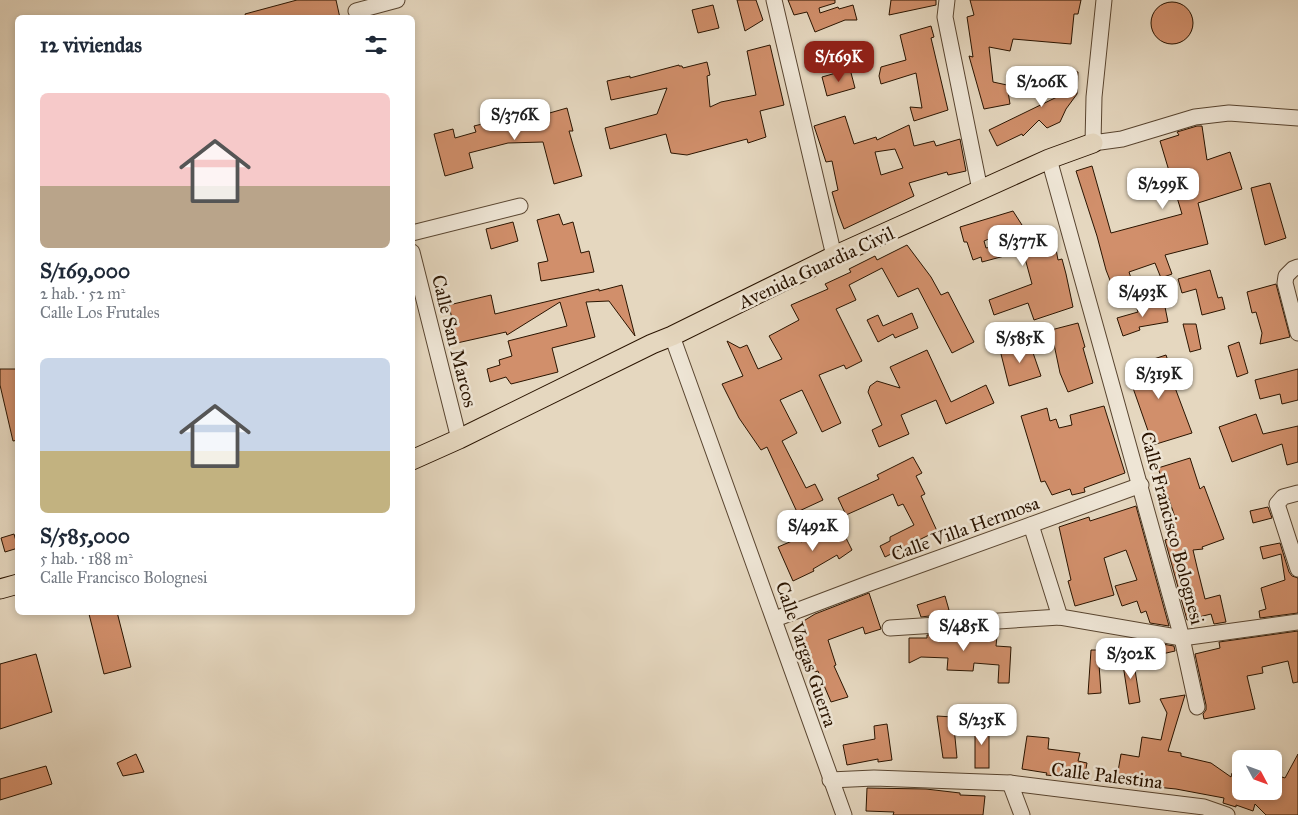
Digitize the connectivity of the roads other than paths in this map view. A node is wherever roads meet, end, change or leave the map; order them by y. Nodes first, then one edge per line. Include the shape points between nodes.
1 (397, 0) edge
2 (774, 0) edge
3 (947, 0) edge
4 (1104, 0) edge
5 (355, 9) edge
6 (1298, 118) edge
7 (1093, 143) junction
8 (1049, 159) junction
9 (980, 190) junction
10 (520, 206) dead end
11 (415, 232) edge
12 (834, 256) junction
13 (415, 264) edge
14 (1298, 267) edge
15 (1298, 333) edge
16 (672, 336) junction
17 (459, 439) junction
18 (415, 459) edge
19 (1141, 485) junction
20 (1298, 493) edge
21 (1030, 525) junction
22 (1298, 569) edge
23 (15, 585) edge
24 (0, 589) edge
25 (1060, 617) junction
26 (775, 619) junction
27 (1298, 622) edge
28 (890, 628) dead end
29 (1182, 638) junction
30 (1196, 707) dead end
31 (830, 780) junction
32 (1010, 783) junction
33 (844, 815) edge
34 (1022, 815) edge
35 (1227, 815) edge

1 - 5 street
2 - 12 street
3 - 9 street via 945,17
4 - 7 street via 1094,97
6 - 7 street via 1229,113 1195,117 1122,139
7 - 8 main road, Avenida Guardia Civil
8 - 9 main road, Avenida Guardia Civil
8 - 19 street, Calle Francisco Bolognesi
9 - 12 main road, Avenida Guardia Civil
10 - 11 street
12 - 16 main road, Avenida Guardia Civil
13 - 17 street, Calle San Marcos
14 - 15 street via 1286,276 1285,283
16 - 17 main road, Avenida Guardia Civil
16 - 26 street, Calle Vargas Guerra
17 - 18 main road, Avenida Guardia Civil
19 - 21 street, Calle Villa Hermosa
19 - 29 street, Calle Francisco Bolognesi
20 - 22 street via 1283,497 1277,504
21 - 25 street
21 - 26 street, Calle Villa Hermosa
23 - 24 main road
25 - 28 street
25 - 29 street
26 - 31 street, Calle Vargas Guerra
27 - 29 street
29 - 30 street, Calle Francisco Bolognesi
31 - 32 street, Calle Palestina via 874,778
31 - 33 street, Calle Vargas Guerra
32 - 34 street
32 - 35 street, Calle Palestina via 1204,807

